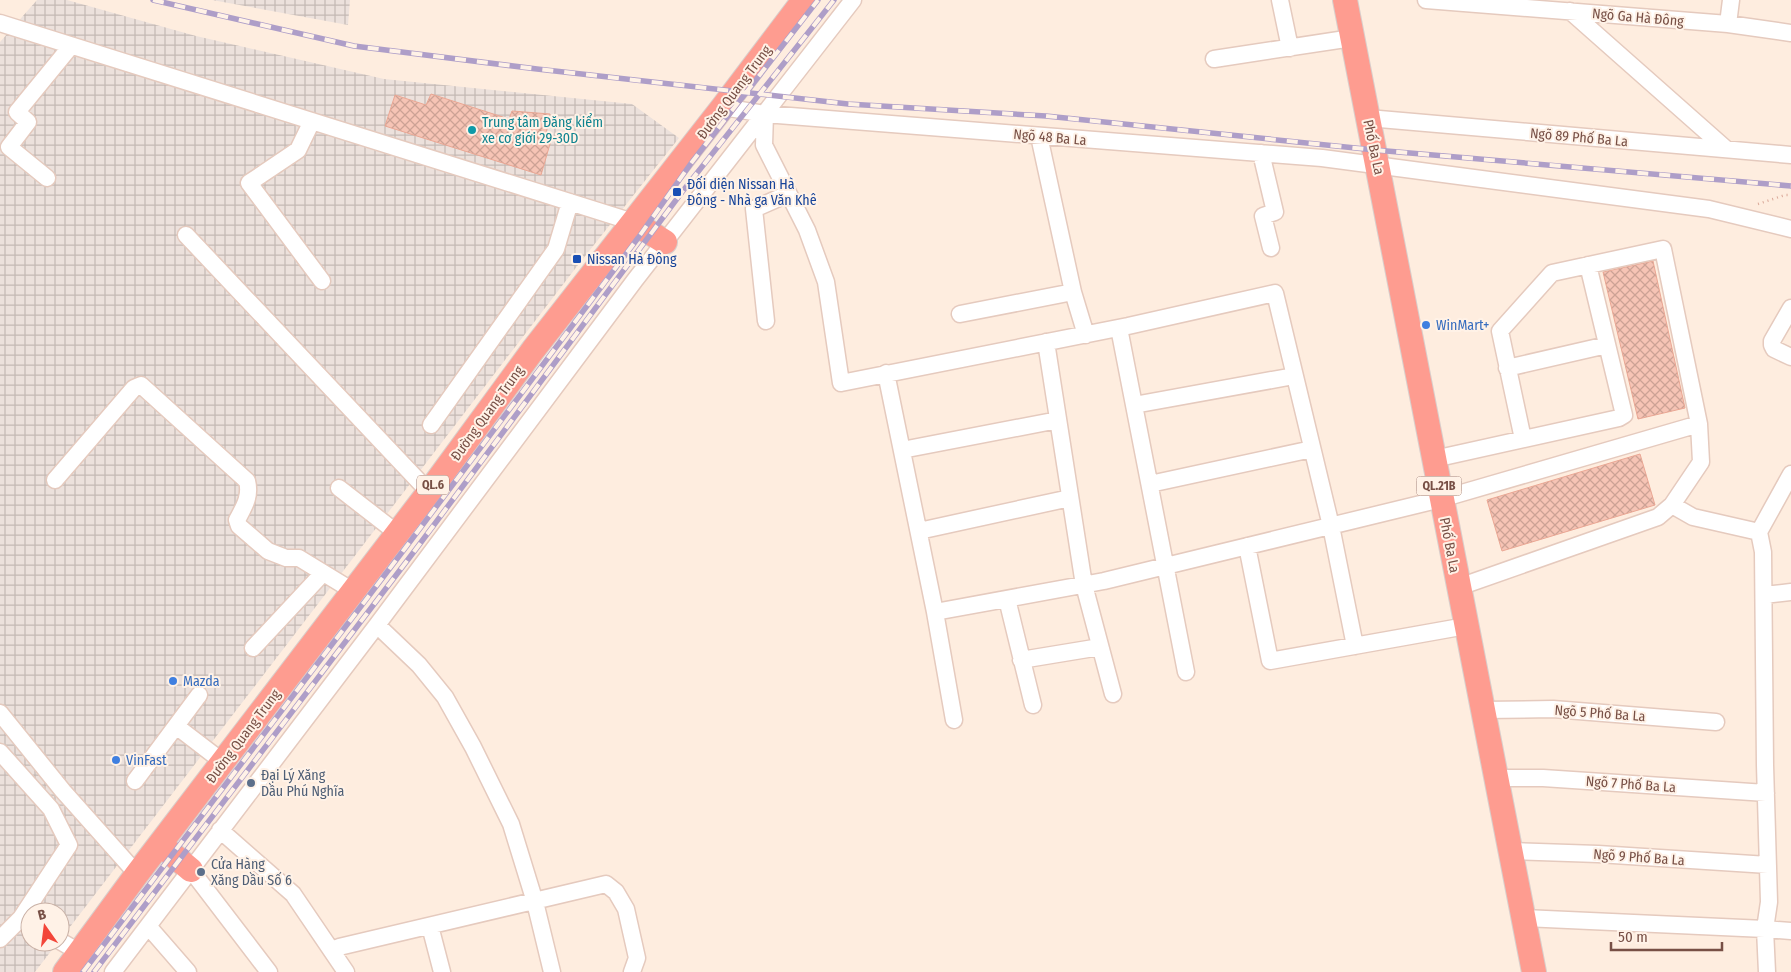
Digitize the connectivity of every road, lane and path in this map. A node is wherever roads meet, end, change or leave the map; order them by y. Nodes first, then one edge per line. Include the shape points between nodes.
1 (804, 0) edge
2 (853, 0) edge
3 (1280, 0) edge
4 (1345, 0) edge
5 (1426, 0) edge
6 (1594, 0) edge
7 (1731, 0) edge
8 (1570, 11) junction
9 (1604, 15) junction
10 (0, 24) edge
11 (1728, 24) junction
12 (1791, 32) edge
13 (1352, 38) junction
14 (71, 46) junction
15 (1290, 48) junction
16 (1214, 59) dead end
17 (722, 107) junction
18 (765, 114) junction
19 (1368, 118) junction
20 (312, 121) junction
21 (1039, 136) junction
22 (1726, 149) junction
23 (1260, 153) junction
24 (1791, 155) edge
25 (1378, 165) junction
26 (47, 178) dead end
27 (788, 194) junction
28 (570, 202) junction
29 (633, 222) junction
30 (1791, 229) edge
31 (186, 235) dead end
32 (665, 242) junction
33 (1271, 248) dead end
34 (1588, 265) junction
35 (322, 281) dead end
36 (1073, 292) junction
37 (1791, 308) edge
38 (960, 314) dead end
39 (766, 321) dead end
40 (1119, 328) junction
41 (1086, 335) junction
42 (1046, 342) junction
43 (1607, 345) junction
44 (1791, 357) edge
45 (1507, 368) junction
46 (886, 374) junction
47 (1294, 376) junction
48 (1134, 405) junction
49 (1058, 420) junction
50 (431, 424) dead end
51 (1699, 424) junction
52 (1522, 440) junction
53 (1312, 449) junction
54 (902, 450) junction
55 (1434, 459) junction
56 (1791, 474) edge
57 (54, 480) dead end
58 (1150, 484) junction
59 (339, 488) dead end
60 (429, 492) junction
61 (1070, 498) junction
62 (1441, 499) junction
63 (1672, 505) junction
64 (1331, 526) junction
65 (918, 531) junction
66 (1759, 532) junction
67 (397, 533) junction
68 (1247, 546) junction
69 (1165, 566) junction
70 (323, 572) junction
71 (1084, 585) junction
72 (1459, 587) junction
73 (353, 591) junction
74 (1791, 592) edge
75 (1764, 595) junction
76 (1007, 599) junction
77 (935, 612) junction
78 (377, 625) junction
79 (1466, 626) junction
80 (1355, 646) junction
81 (1100, 647) junction
82 (253, 648) dead end
83 (1021, 660) junction
84 (1186, 672) dead end
85 (1113, 694) dead end
86 (200, 695) dead end
87 (1033, 705) dead end
88 (1483, 710) junction
89 (0, 713) edge
90 (954, 720) dead end
91 (1716, 722) dead end
92 (176, 726) junction
93 (0, 752) edge
94 (223, 762) junction
95 (1496, 778) junction
96 (135, 781) dead end
97 (1766, 793) junction
98 (220, 830) junction
99 (160, 844) junction
100 (1510, 851) junction
101 (1768, 865) junction
102 (190, 870) junction
103 (137, 874) junction
104 (36, 902) edge
105 (535, 902) junction
106 (1524, 918) junction
107 (20, 924) edge
108 (148, 926) junction
109 (430, 926) junction
110 (1765, 929) junction
111 (1791, 931) edge
112 (0, 939) edge
113 (70, 946) edge
114 (339, 947) dead end
115 (69, 952) edge
116 (342, 970) edge
117 (65, 972) edge
118 (114, 972) edge
119 (188, 972) edge
120 (269, 972) edge
121 (442, 972) edge
122 (552, 972) edge
123 (632, 972) edge
124 (1534, 972) edge
125 (1767, 972) edge

1 - 17 highway, Đường Quang Trung / QL.6
2 - 18 street
3 - 15 street
4 - 13 highway, Phố Ba La / QL.21B
5 - 8 street, Ngõ Ga Hà Đông
6 - 9 street
7 - 11 street
8 - 9 street, Ngõ Ga Hà Đông
8 - 22 street
9 - 11 street, Ngõ Ga Hà Đông
10 - 14 street
11 - 12 street, Ngõ Ga Hà Đông
13 - 15 street
13 - 19 highway, Phố Ba La / QL.21B
14 - 20 street
14 - 26 street via 16,112 28,122 9,147
15 - 16 street
17 - 18 street, Ngõ 48 Ba La
17 - 29 highway, Đường Quang Trung / QL.6
18 - 21 street, Ngõ 48 Ba La
18 - 27 street via 764,146
18 - 32 street
19 - 22 street, Ngõ 89 Phố Ba La
19 - 25 highway, Phố Ba La / QL.21B
20 - 28 street
20 - 35 street via 298,150 249,183
21 - 23 street, Ngõ 48 Ba La
21 - 36 street
22 - 24 street, Ngõ 89 Phố Ba La
23 - 25 street, Ngõ 48 Ba La
23 - 33 street via 1274,212 1263,216
25 - 30 street, Ngõ 48 Ba La via 1709,209
25 - 55 highway, Phố Ba La / QL.21B
27 - 39 street via 754,209
27 - 46 street via 807,230 826,282 841,382
28 - 29 street
28 - 50 street via 556,249
29 - 32 highway
29 - 60 highway, Đường Quang Trung / QL.6 via 533,350
31 - 60 street
32 - 78 street
34 - 43 street
34 - 45 street via 1552,273 1500,331
34 - 51 street via 1663,249
36 - 38 street
36 - 41 street
37 - 44 street via 1772,341 1774,349
40 - 41 street
40 - 47 street via 1274,293
40 - 48 street
41 - 42 street
42 - 46 street
42 - 49 street
43 - 45 street
43 - 52 street via 1624,411 1622,417
45 - 52 street
46 - 54 street
47 - 48 street
47 - 53 street
48 - 58 street
49 - 54 street
49 - 61 street
51 - 62 street
51 - 63 street via 1701,462
52 - 55 street
53 - 58 street
53 - 64 street
54 - 65 street
55 - 62 highway, Phố Ba La / QL.21B
56 - 66 street
57 - 70 street via 134,388 141,385 247,481 250,491 236,520 239,526 268,551 286,558 299,558
58 - 69 street
59 - 67 street
60 - 67 highway, Đường Quang Trung / QL.6
61 - 65 street
61 - 71 street
62 - 64 street
62 - 72 highway, Phố Ba La / QL.21B
63 - 66 street via 1694,516
63 - 72 street via 1658,517
64 - 68 street
64 - 80 street
65 - 77 street
66 - 75 street
67 - 73 highway, Đường Quang Trung / QL.6
68 - 69 street
68 - 80 street via 1270,661
69 - 71 street
69 - 84 street
70 - 73 street
70 - 82 street
71 - 76 street
71 - 81 street
72 - 79 highway, Phố Ba La / QL.21B
73 - 94 highway, Đường Quang Trung / QL.6
74 - 75 street
75 - 97 street
76 - 77 street
76 - 83 street
77 - 90 street
78 - 98 street
78 - 105 street via 419,665 444,697 474,747 511,824
79 - 80 street
79 - 88 highway, Phố Ba La / QL.21B
81 - 83 street
81 - 85 street
83 - 87 street
86 - 92 street
88 - 91 street, Ngõ 5 Phố Ba La via 1553,709
88 - 95 highway, Phố Ba La / QL.21B
89 - 103 street via 63,791
92 - 94 street
92 - 96 street
93 - 104 street via 51,809 69,845
94 - 99 highway, Đường Quang Trung / QL.6
95 - 97 street, Ngõ 7 Phố Ba La via 1543,778
95 - 100 highway, Phố Ba La / QL.21B
97 - 101 street
98 - 102 street
98 - 116 street via 293,894
99 - 102 highway
99 - 103 highway, Đường Quang Trung / QL.6
100 - 101 street, Ngõ 9 Phố Ba La
100 - 106 highway, Phố Ba La / QL.21B
101 - 110 street
102 - 108 street
102 - 120 street
103 - 113 highway, Đường Quang Trung / QL.6
105 - 109 street
105 - 122 street
105 - 123 street via 606,884 616,892 626,909 637,958
106 - 110 street
106 - 124 highway, Phố Ba La / QL.21B
107 - 112 street
108 - 118 street
108 - 119 street
109 - 114 street
109 - 121 street
110 - 111 street
110 - 125 street
115 - 117 highway, Đường Quang Trung / QL.6

